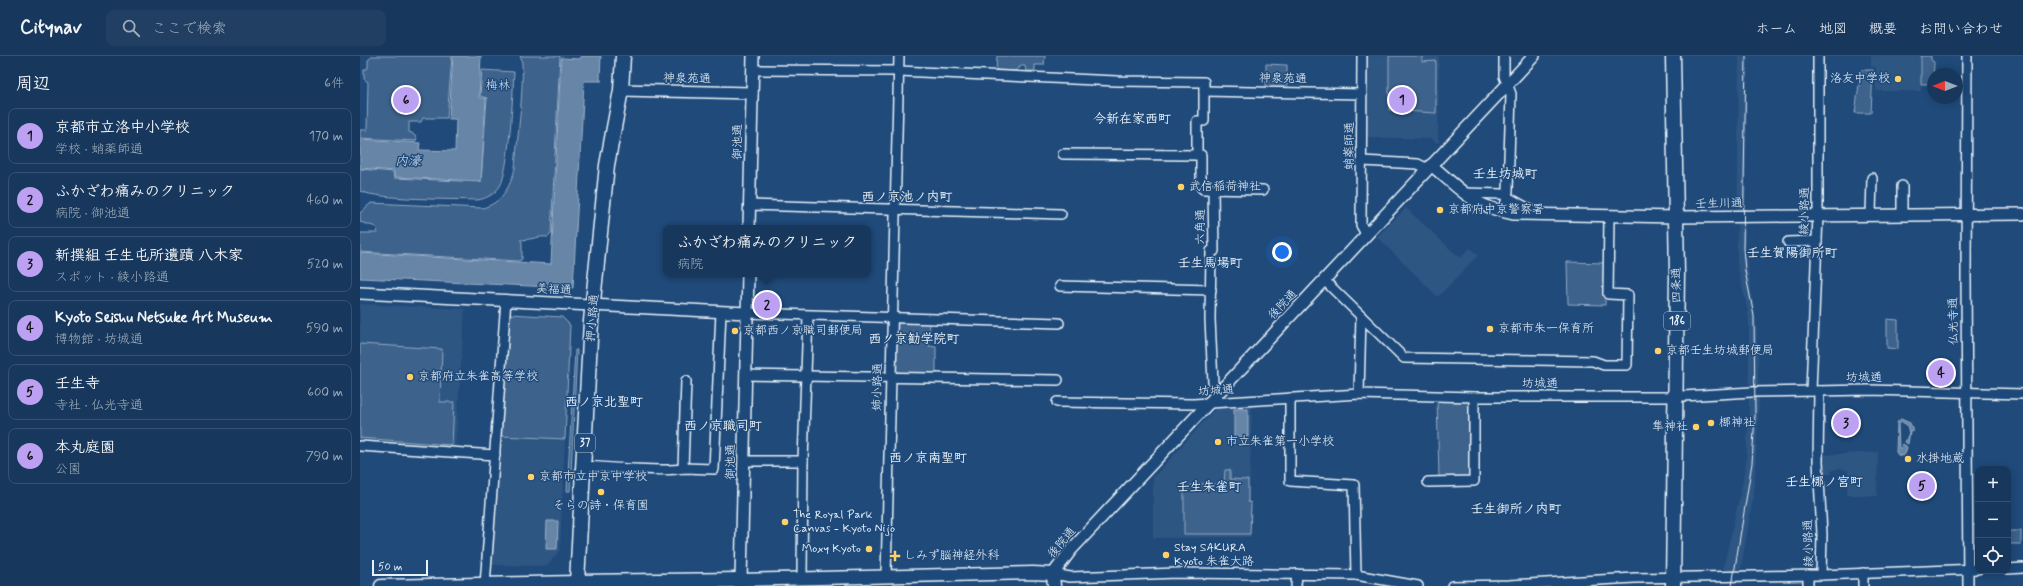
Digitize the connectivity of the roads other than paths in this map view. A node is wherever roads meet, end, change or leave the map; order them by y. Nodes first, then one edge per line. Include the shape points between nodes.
1 (623, 56) edge
2 (753, 56) edge
3 (899, 56) edge
4 (1362, 56) edge
5 (1504, 56) edge
6 (1534, 56) edge
7 (1673, 56) edge
8 (1818, 56) edge
9 (1967, 56) edge
10 (752, 70) junction
11 (899, 71) junction
12 (1506, 85) junction
13 (1204, 86) junction
14 (621, 90) junction
15 (752, 93) junction
16 (1362, 94) junction
17 (1063, 154) dead end
18 (1197, 155) junction
19 (1362, 161) junction
20 (1430, 167) junction
21 (1872, 178) dead end
22 (1902, 186) dead end
23 (1214, 189) junction
24 (1263, 190) dead end
25 (1463, 193) junction
26 (1507, 196) junction
27 (749, 205) junction
28 (896, 209) junction
29 (1504, 212) junction
30 (1966, 213) junction
31 (1061, 214) dead end
32 (1871, 214) junction
33 (1902, 214) junction
34 (2023, 214) edge
35 (1540, 215) junction
36 (1818, 215) junction
37 (1609, 217) junction
38 (1677, 217) junction
39 (749, 225) edge
40 (1366, 234) junction
41 (1817, 241) junction
42 (1788, 242) dead end
43 (748, 277) edge
44 (1324, 280) junction
45 (1060, 286) dead end
46 (1211, 290) junction
47 (360, 293) edge
48 (506, 300) junction
49 (593, 304) junction
50 (722, 312) junction
51 (747, 313) junction
52 (808, 316) junction
53 (1361, 316) junction
54 (892, 318) junction
55 (1059, 323) dead end
56 (746, 375) junction
57 (806, 377) junction
58 (891, 378) junction
59 (1058, 380) dead end
60 (686, 381) dead end
61 (1815, 391) junction
62 (1968, 393) junction
63 (1217, 394) junction
64 (1359, 394) junction
65 (2023, 394) edge
66 (1676, 396) junction
67 (1474, 397) junction
68 (1290, 398) junction
69 (1057, 402) dead end
70 (1208, 403) junction
71 (360, 446) edge
72 (495, 456) junction
73 (744, 461) junction
74 (803, 461) junction
75 (583, 466) junction
76 (683, 468) junction
77 (1428, 482) dead end
78 (2023, 568) edge
79 (1968, 569) junction
80 (1975, 569) edge
81 (2011, 569) edge
82 (1863, 573) junction
83 (1053, 574) junction
84 (1297, 574) junction
85 (1356, 574) junction
86 (1808, 575) junction
87 (1821, 575) junction
88 (886, 576) junction
89 (802, 577) junction
90 (741, 580) junction
91 (903, 581) edge
92 (1635, 582) edge
93 (1673, 582) edge
94 (1571, 583) edge
95 (485, 584) junction
96 (438, 585) edge
97 (577, 585) edge
98 (381, 586) edge
99 (1054, 586) edge
100 (1296, 586) edge
101 (1418, 586) edge
102 (1452, 586) edge
103 (1502, 586) edge
104 (1808, 586) edge
105 (1863, 586) edge
106 (1968, 586) edge

1 - 14 main road, 押小路通 / 37
2 - 10 street, 御池通
3 - 11 street, 姉小路通
4 - 16 street, 蛸薬師通
5 - 12 street
6 - 12 street, 後院通
7 - 38 main road, 四条通 / 186
8 - 36 street, 綾小路通
9 - 30 street, 仏光寺通
10 - 11 street, 神泉苑通
10 - 15 street, 御池通
11 - 13 street, 神泉苑通
11 - 28 street, 姉小路通
12 - 20 street, 後院通
12 - 26 street via 1511,94
13 - 16 street, 神泉苑通
13 - 18 street via 1204,121 1197,121
14 - 15 street, 神泉苑通
14 - 49 main road, 押小路通 / 37 via 607,165
15 - 27 street, 御池通
16 - 19 street, 蛸薬師通
17 - 18 street
18 - 23 street via 1201,155 1201,186 1203,189
19 - 20 street
19 - 40 street, 蛸薬師通 via 1361,225
20 - 25 street, 壬生川通
20 - 40 street, 後院通
21 - 32 street
22 - 33 street
23 - 24 street
23 - 46 street, 六角通
25 - 26 street
25 - 29 street, 壬生川通 via 1480,204
26 - 29 street
26 - 35 street
27 - 28 street
27 - 39 street, 御池通
28 - 31 street
28 - 54 street, 姉小路通
29 - 35 street, 壬生川通
30 - 33 street, 壬生川通
30 - 34 street, 壬生川通
30 - 62 street, 仏光寺通
32 - 33 street, 壬生川通
32 - 36 street, 壬生川通
35 - 37 street, 壬生川通
36 - 38 street, 壬生川通
36 - 41 street, 綾小路通
37 - 38 street, 壬生川通
37 - 53 street via 1608,294 1628,295 1628,365 1604,366 1593,361 1404,358
38 - 66 main road, 四条通 / 186
40 - 44 street, 後院通
41 - 42 street
41 - 61 street, 綾小路通
43 - 51 street, 御池通
44 - 53 street
44 - 63 street, 後院通
45 - 46 street
46 - 63 street, 六角通 via 1213,383
47 - 48 street, 美福通
48 - 49 street, 美福通
48 - 72 street
49 - 50 street, 美福通
49 - 75 main road, 押小路通 / 37
50 - 51 street, 美福通
50 - 76 street via 714,468
51 - 52 street
51 - 56 street, 御池通
52 - 54 street
52 - 57 street
53 - 64 street
54 - 55 street
54 - 58 street, 姉小路通
56 - 57 street
56 - 73 street, 御池通
57 - 58 street
57 - 74 street
58 - 59 street
58 - 88 street, 姉小路通
60 - 76 street
61 - 62 street, 坊城通
61 - 66 street, 坊城通
61 - 87 street, 綾小路通 via 1822,534
62 - 65 street, 坊城通
62 - 79 street, 仏光寺通
63 - 70 street, 後院通
64 - 67 street, 坊城通
64 - 68 street, 坊城通
66 - 67 street, 坊城通
66 - 93 main road, 四条通 / 186
67 - 77 street via 1474,481
68 - 70 street, 坊城通
68 - 85 street via 1290,481 1354,485
69 - 70 street, 坊城通
70 - 83 street, 後院通 via 1071,550
71 - 72 street
72 - 95 street
73 - 74 street
73 - 90 street, 御池通
74 - 89 street
75 - 76 street via 664,470
75 - 97 main road, 押小路通 / 37
78 - 81 street
79 - 80 street
79 - 82 street
79 - 106 street, 仏光寺通
82 - 87 street
82 - 105 street
83 - 84 street via 1070,577 1177,573
83 - 91 main road
83 - 99 main road
84 - 85 street
84 - 100 street
85 - 101 street
86 - 87 street
86 - 93 street
86 - 104 street, 綾小路通
88 - 89 main road
88 - 91 main road
89 - 90 main road
90 - 97 main road
92 - 93 street
92 - 94 street
94 - 103 street
95 - 96 main road
95 - 97 main road
96 - 98 main road
102 - 103 street

